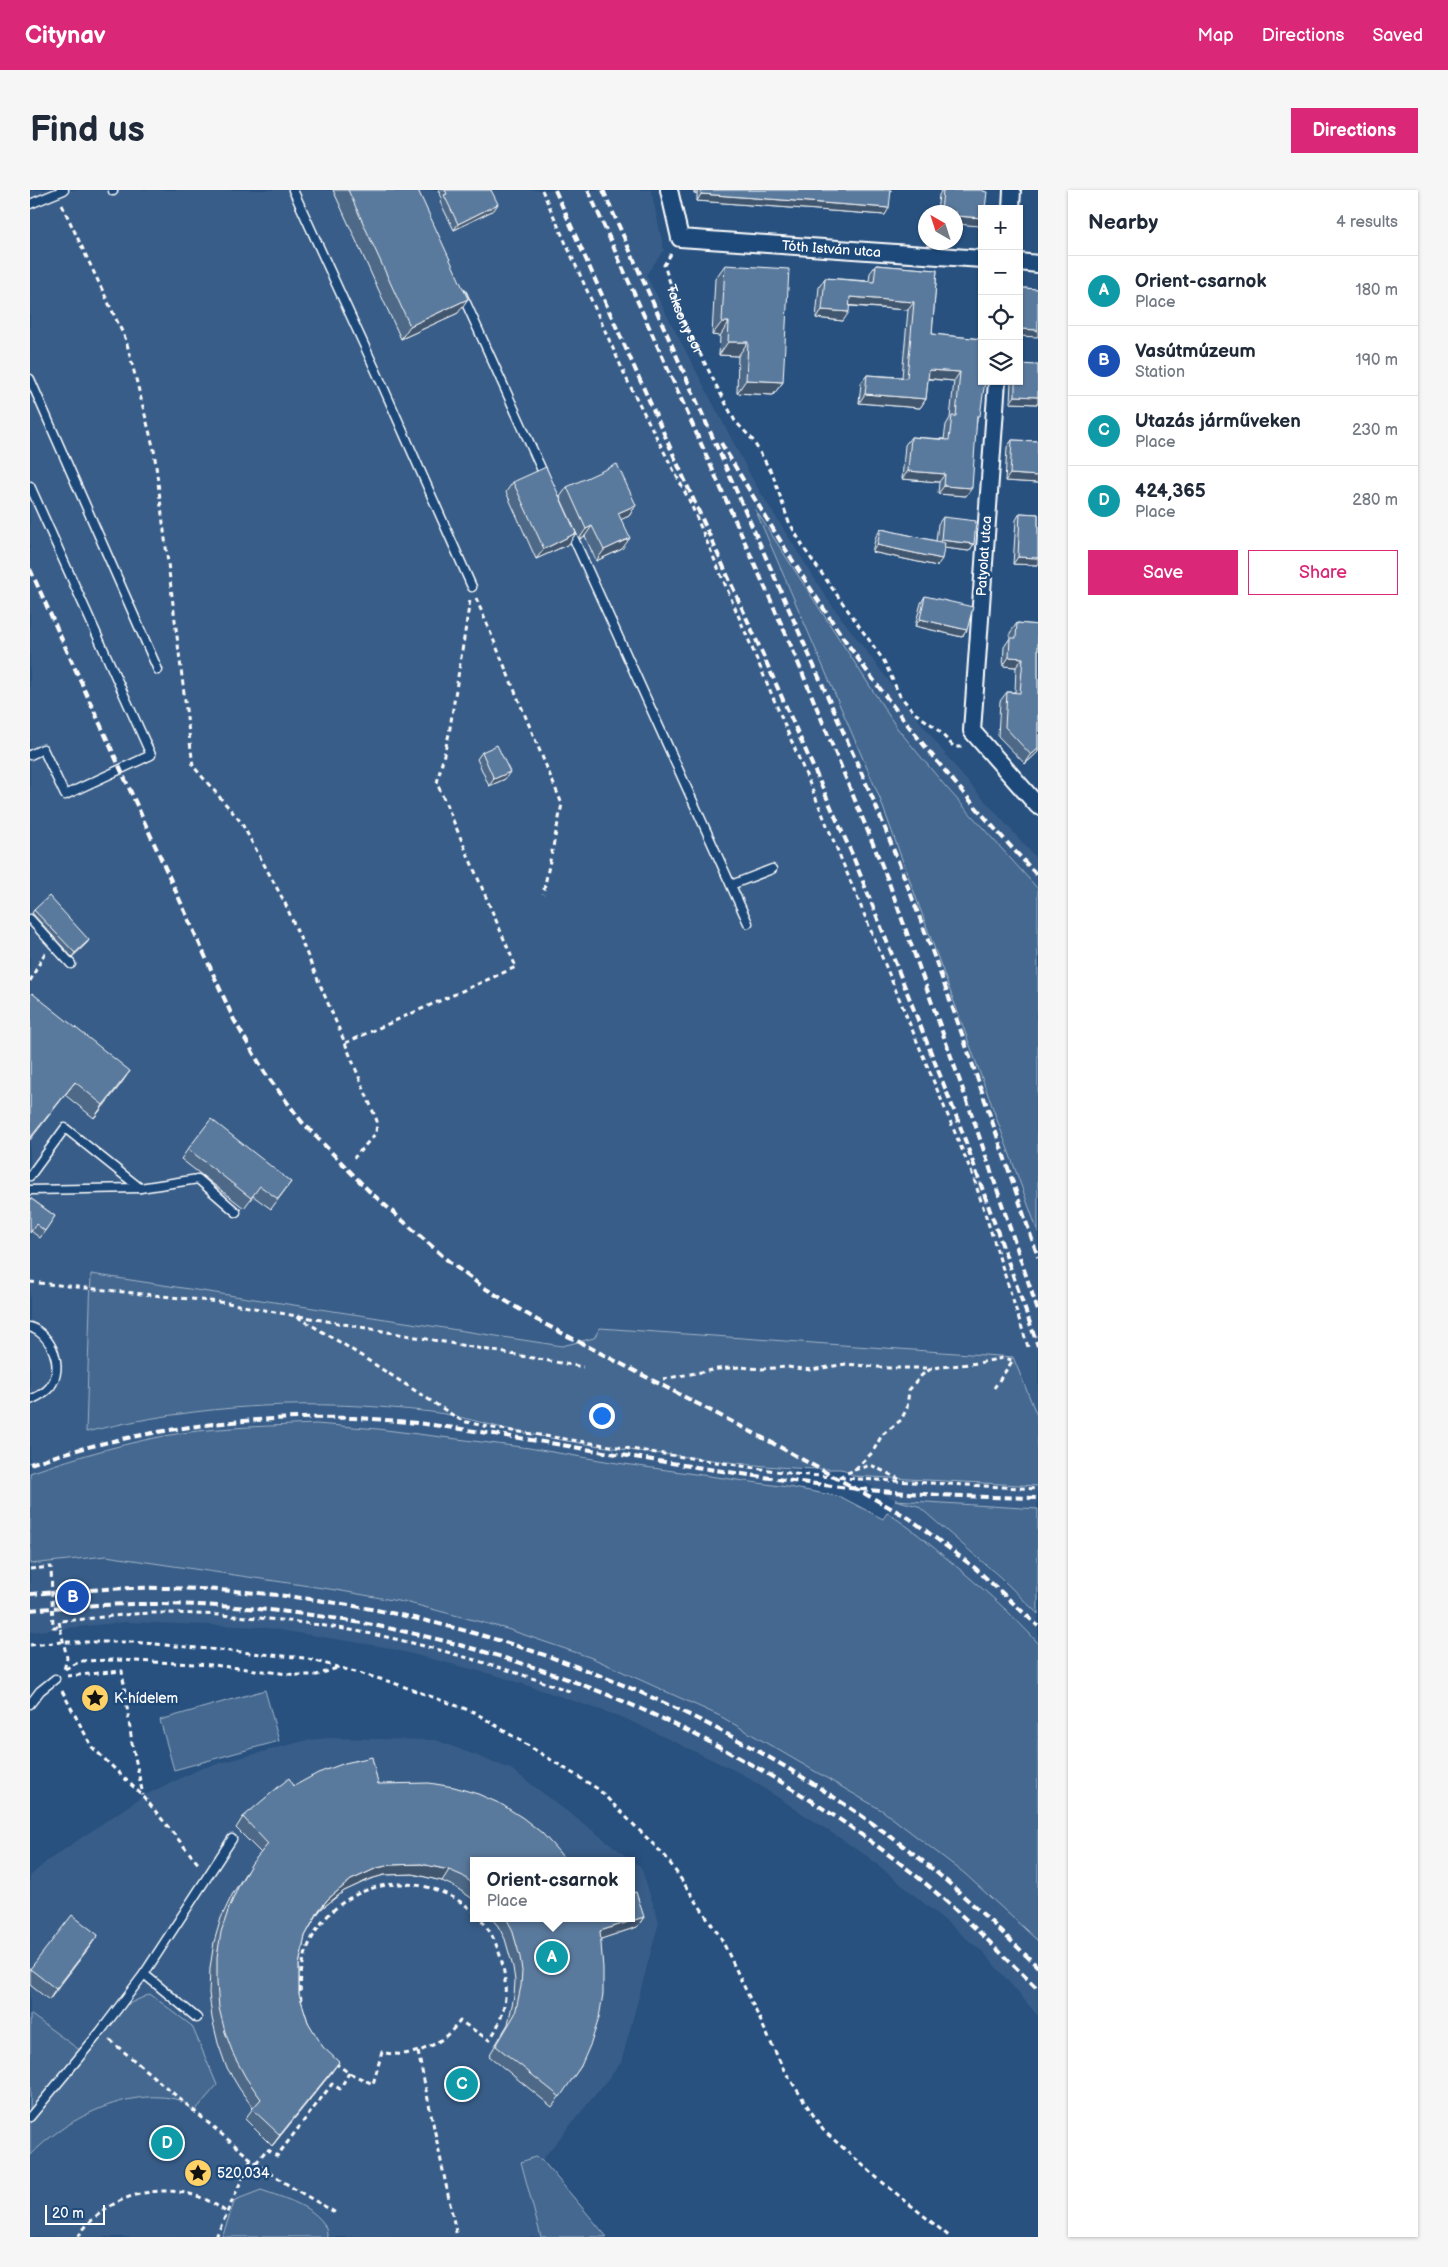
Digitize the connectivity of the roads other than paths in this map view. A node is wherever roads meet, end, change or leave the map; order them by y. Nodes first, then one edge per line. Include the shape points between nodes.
1 (293, 190) edge
2 (669, 190) edge
3 (1012, 190) edge
4 (60, 192) edge
5 (30, 204) edge
6 (1011, 205) edge
7 (978, 259) edge
8 (1023, 262) edge
9 (1038, 264) edge
10 (459, 289) edge
11 (30, 379) edge
12 (997, 385) edge
13 (30, 486) edge
14 (550, 487) edge
15 (566, 523) edge
16 (472, 587) road end
17 (158, 670) dead end
18 (30, 755) edge
19 (1038, 806) edge
20 (772, 869) dead end
21 (731, 885) junction
22 (30, 919) edge
23 (748, 923) dead end
24 (71, 964) dead end
25 (30, 1176) edge
26 (140, 1188) junction
27 (30, 1190) edge
28 (236, 1212) dead end
29 (30, 1327) edge
30 (30, 1400) edge
31 (56, 1675) road end
32 (30, 1704) edge
33 (232, 1840) dead end
34 (144, 1974) junction
35 (197, 2018) dead end
36 (30, 2117) edge

1 - 16 lane
2 - 7 street, Tóth István utca via 680,238
3 - 6 street
4 - 5 lane
8 - 9 street
10 - 14 lane
11 - 17 lane
12 - 19 street, Patyolat utca via 972,731
13 - 18 lane via 150,755 65,795 44,749
15 - 21 lane
20 - 21 lane
21 - 23 lane
22 - 24 lane
25 - 26 lane via 65,1128
26 - 27 lane
26 - 28 lane via 198,1179
29 - 30 lane via 50,1343 56,1362 50,1387
31 - 32 lane
33 - 34 lane
34 - 35 lane
34 - 36 lane

